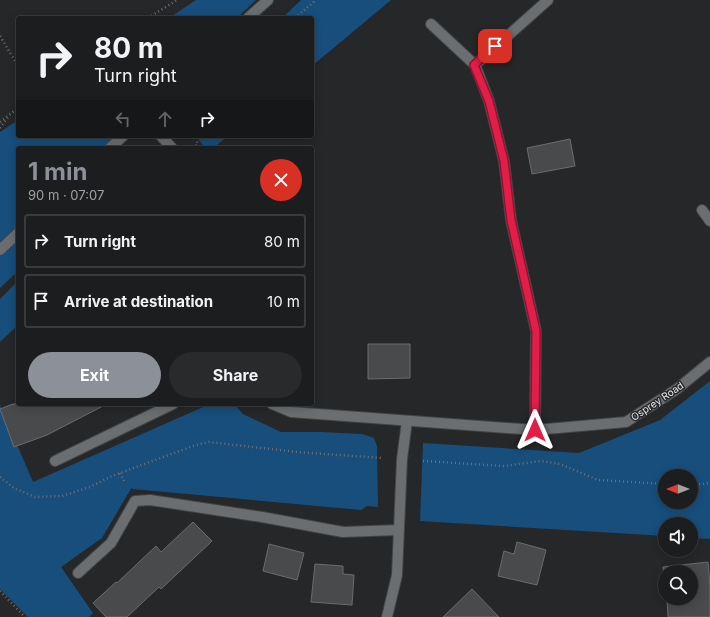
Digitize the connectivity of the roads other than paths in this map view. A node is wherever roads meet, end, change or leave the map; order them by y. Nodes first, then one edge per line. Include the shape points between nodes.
1 (268, 0) edge
2 (548, 0) edge
3 (250, 16) edge
4 (431, 24) dead end
5 (474, 65) junction
6 (121, 138) edge
7 (163, 138) edge
8 (112, 146) edge
9 (170, 146) edge
10 (702, 210) dead end
11 (710, 221) edge
12 (16, 235) edge
13 (0, 250) edge
14 (710, 362) edge
15 (169, 406) edge
16 (277, 406) edge
17 (407, 421) junction
18 (535, 430) junction
19 (55, 461) dead end
20 (398, 530) junction
21 (78, 573) dead end
22 (387, 617) edge

1 - 3 street
2 - 5 street
4 - 5 street
5 - 18 street via 489,101 504,161 511,220 536,331
6 - 8 street
7 - 9 street
10 - 11 street
12 - 13 street
14 - 18 street, Osprey Road via 677,389 626,422
15 - 19 street
16 - 17 street, Osprey Road via 291,412
17 - 18 street, Osprey Road
17 - 20 street
20 - 21 street via 343,532 150,500 135,501 111,543
20 - 22 street via 398,575

